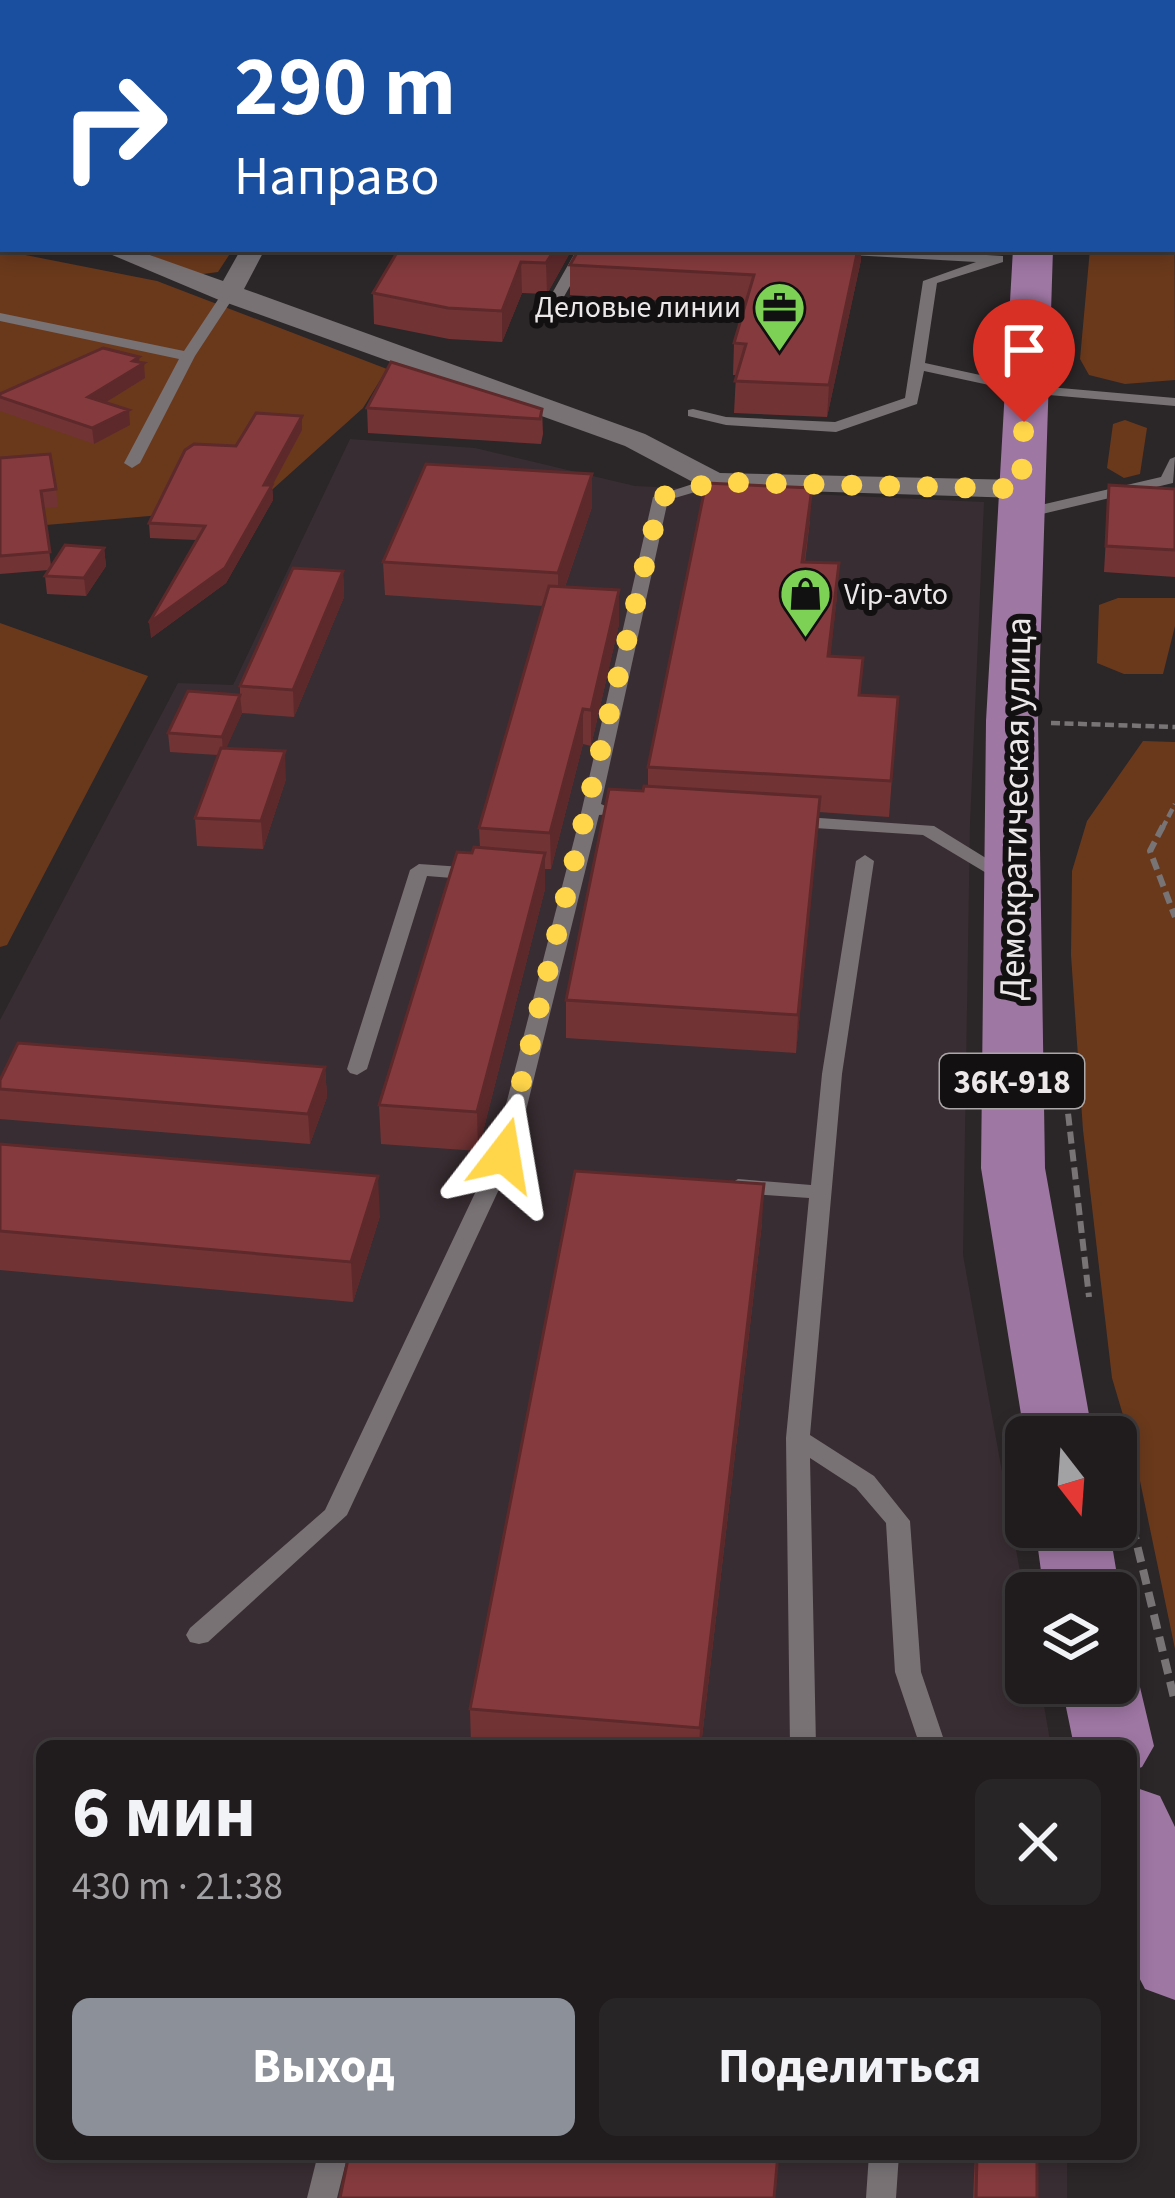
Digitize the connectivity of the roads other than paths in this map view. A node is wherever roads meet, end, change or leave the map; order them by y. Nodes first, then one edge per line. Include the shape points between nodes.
1 (118, 252) edge
2 (251, 252) edge
3 (582, 252) edge
4 (903, 252) edge
5 (990, 252) edge
6 (1021, 256) edge
7 (228, 295) junction
8 (552, 306) dead end
9 (0, 317) edge
10 (188, 356) junction
11 (916, 365) junction
12 (1026, 388) junction
13 (1175, 389) edge
14 (1131, 395) junction
15 (1175, 402) edge
16 (693, 412) dead end
17 (1175, 462) edge
18 (132, 463) dead end
19 (714, 482) junction
20 (1021, 502) junction
21 (591, 809) junction
22 (636, 812) edge
23 (770, 820) edge
24 (865, 861) dead end
25 (507, 876) edge
26 (1010, 879) junction
27 (357, 1069) dead end
28 (705, 1184) edge
29 (821, 1192) junction
30 (1054, 1416) edge
31 (798, 1438) junction
32 (200, 1635) dead end
33 (1105, 1704) edge
34 (803, 1740) edge
35 (931, 1740) edge
36 (1113, 1740) edge
37 (1152, 1858) edge
38 (1175, 1965) edge
39 (332, 2160) edge
40 (884, 2160) edge
41 (322, 2198) edge
42 (881, 2198) edge

1 - 7 street
2 - 7 street
3 - 8 lane
4 - 6 lane
5 - 6 lane
6 - 11 lane via 930,281
6 - 12 main road, Демократическая улица / 36К-918
7 - 10 lane
7 - 19 street via 634,440
9 - 10 lane
10 - 18 lane
11 - 12 lane
11 - 16 lane via 912,401 836,427
12 - 14 lane
12 - 20 main road, Демократическая улица / 36К-918
13 - 14 lane
14 - 15 lane
17 - 20 lane via 1168,480
19 - 20 street
19 - 21 lane via 661,497
20 - 26 main road, Демократическая улица / 36К-918 via 1042,729
21 - 22 lane
21 - 32 lane via 562,880 504,1155 335,1514
23 - 26 lane via 927,830
24 - 29 lane
25 - 27 lane via 419,870
26 - 30 main road, Демократическая улица / 36К-918 via 1013,1168
28 - 29 lane
29 - 31 lane
31 - 34 lane
31 - 35 lane via 865,1482 898,1521 908,1672
33 - 36 main road
37 - 38 main road
39 - 41 lane
40 - 42 lane

